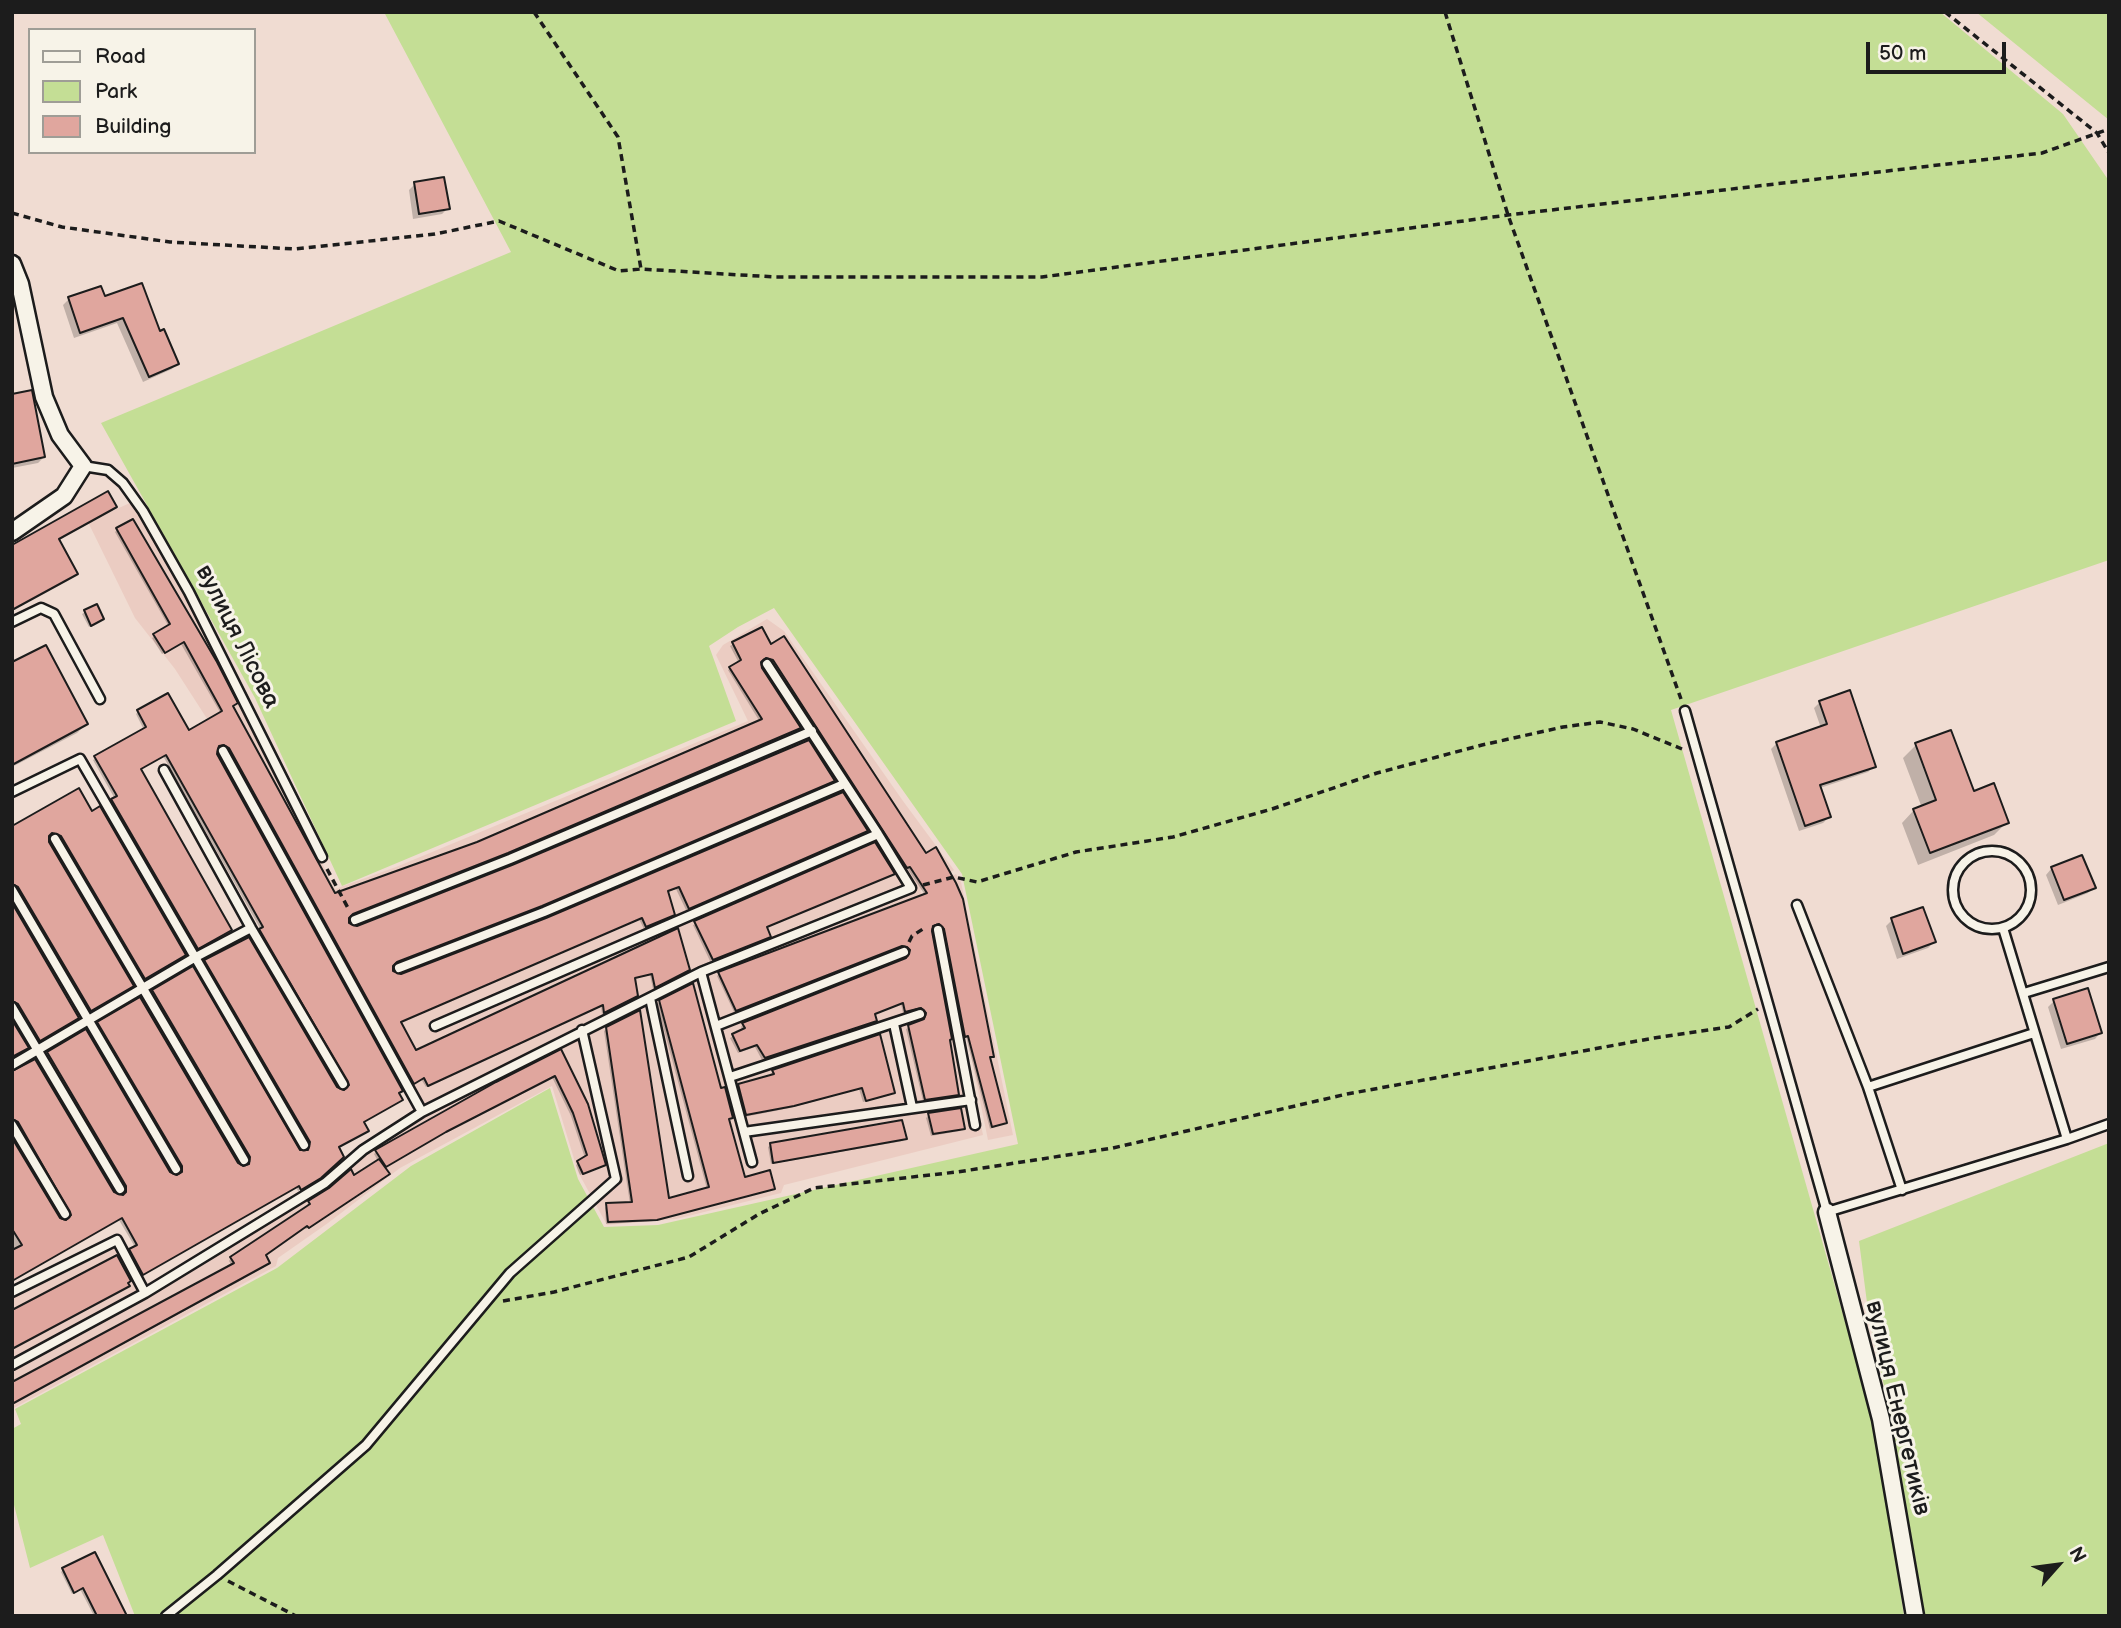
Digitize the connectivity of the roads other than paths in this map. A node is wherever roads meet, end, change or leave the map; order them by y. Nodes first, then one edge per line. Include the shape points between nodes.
1 (12, 264) edge
2 (83, 466) junction
3 (12, 532) edge
4 (12, 622) edge
5 (767, 664) dead end
6 (100, 699) dead end
7 (1685, 711) road end
8 (812, 731) junction
9 (223, 751) dead end
10 (164, 770) dead end
11 (844, 785) junction
12 (12, 792) edge
13 (878, 834) junction
14 (55, 839) dead end
15 (321, 857) road end
16 (12, 890) edge
17 (1797, 905) dead end
18 (355, 920) road end
19 (251, 928) junction
20 (2003, 928) junction
21 (938, 930) road end
22 (904, 952) road end
23 (194, 958) junction
24 (2109, 967) edge
25 (399, 968) dead end
26 (701, 972) junction
27 (143, 989) junction
28 (2024, 993) junction
29 (650, 998) junction
30 (12, 1007) edge
31 (920, 1014) dead end
32 (89, 1021) junction
33 (894, 1024) junction
34 (435, 1026) dead end
35 (716, 1026) junction
36 (582, 1030) junction
37 (2034, 1033) junction
38 (38, 1051) junction
39 (12, 1065) edge
40 (730, 1077) junction
41 (343, 1084) dead end
42 (1868, 1087) junction
43 (971, 1100) junction
44 (912, 1107) junction
45 (422, 1112) junction
46 (2109, 1124) edge
47 (12, 1125) edge
48 (975, 1125) dead end
49 (744, 1132) junction
50 (2067, 1139) junction
51 (304, 1145) dead end
52 (244, 1160) dead end
53 (752, 1162) dead end
54 (176, 1169) dead end
55 (688, 1176) dead end
56 (120, 1189) dead end
57 (1902, 1190) junction
58 (1827, 1212) junction
59 (65, 1214) dead end
60 (12, 1292) edge
61 (145, 1293) junction
62 (12, 1365) edge
63 (166, 1616) edge
64 (1915, 1616) edge

1 - 2 street via 44,397 60,435
2 - 3 street via 64,496
2 - 15 lane, вулиця Лісова via 108,470 143,511 189,592
4 - 6 lane via 41,608 54,614
5 - 8 lane
7 - 58 lane
8 - 11 lane
8 - 18 lane
9 - 45 lane
10 - 19 lane
11 - 13 lane
11 - 25 lane
12 - 23 lane via 80,759
13 - 26 lane via 911,888
13 - 34 lane
14 - 27 lane
16 - 32 lane
17 - 42 lane
19 - 23 lane
19 - 41 lane
20 - 20 lane via 2024,914 2032,890 2029,877 2013,857 2001,852 1976,854 1957,872 1953,884 1958,909 1977,926
20 - 28 lane
21 - 43 lane
22 - 35 lane
23 - 27 lane
23 - 51 lane
24 - 28 lane
26 - 29 lane
26 - 35 lane
27 - 32 lane
27 - 52 lane
28 - 37 lane
29 - 36 lane
29 - 55 lane
30 - 38 lane
31 - 33 lane
32 - 38 lane
32 - 54 lane
33 - 40 lane
33 - 44 lane
35 - 40 lane
36 - 45 lane
36 - 63 lane via 616,1179 510,1273 366,1445
37 - 42 lane
37 - 50 lane
38 - 39 lane
38 - 56 lane
40 - 49 lane
42 - 57 lane
43 - 44 lane
43 - 48 lane
44 - 49 lane
45 - 61 lane via 363,1150 325,1183
46 - 50 lane
47 - 59 lane
49 - 53 lane
50 - 57 lane
57 - 58 lane
58 - 64 street, вулиця Енергетиків via 1881,1419
60 - 61 lane via 117,1240
61 - 62 lane

